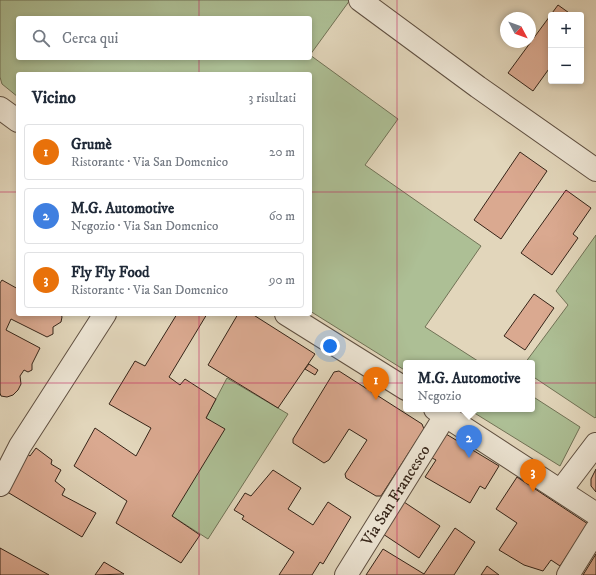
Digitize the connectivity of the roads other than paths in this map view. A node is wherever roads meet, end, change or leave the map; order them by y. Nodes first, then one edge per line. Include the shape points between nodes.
1 (360, 0) edge
2 (0, 108) edge
3 (16, 120) edge
4 (596, 170) edge
5 (103, 316) edge
6 (289, 316) edge
7 (403, 387) edge
8 (440, 413) edge
9 (596, 444) edge
10 (0, 485) edge
11 (561, 490) junction
12 (596, 514) edge
13 (596, 530) edge
14 (346, 575) edge
15 (568, 575) edge

1 - 4 street via 478,88
2 - 3 street
5 - 10 street via 20,446
6 - 7 street
8 - 11 street
8 - 14 street, Via San Francesco
9 - 11 street
11 - 12 street
13 - 15 street

